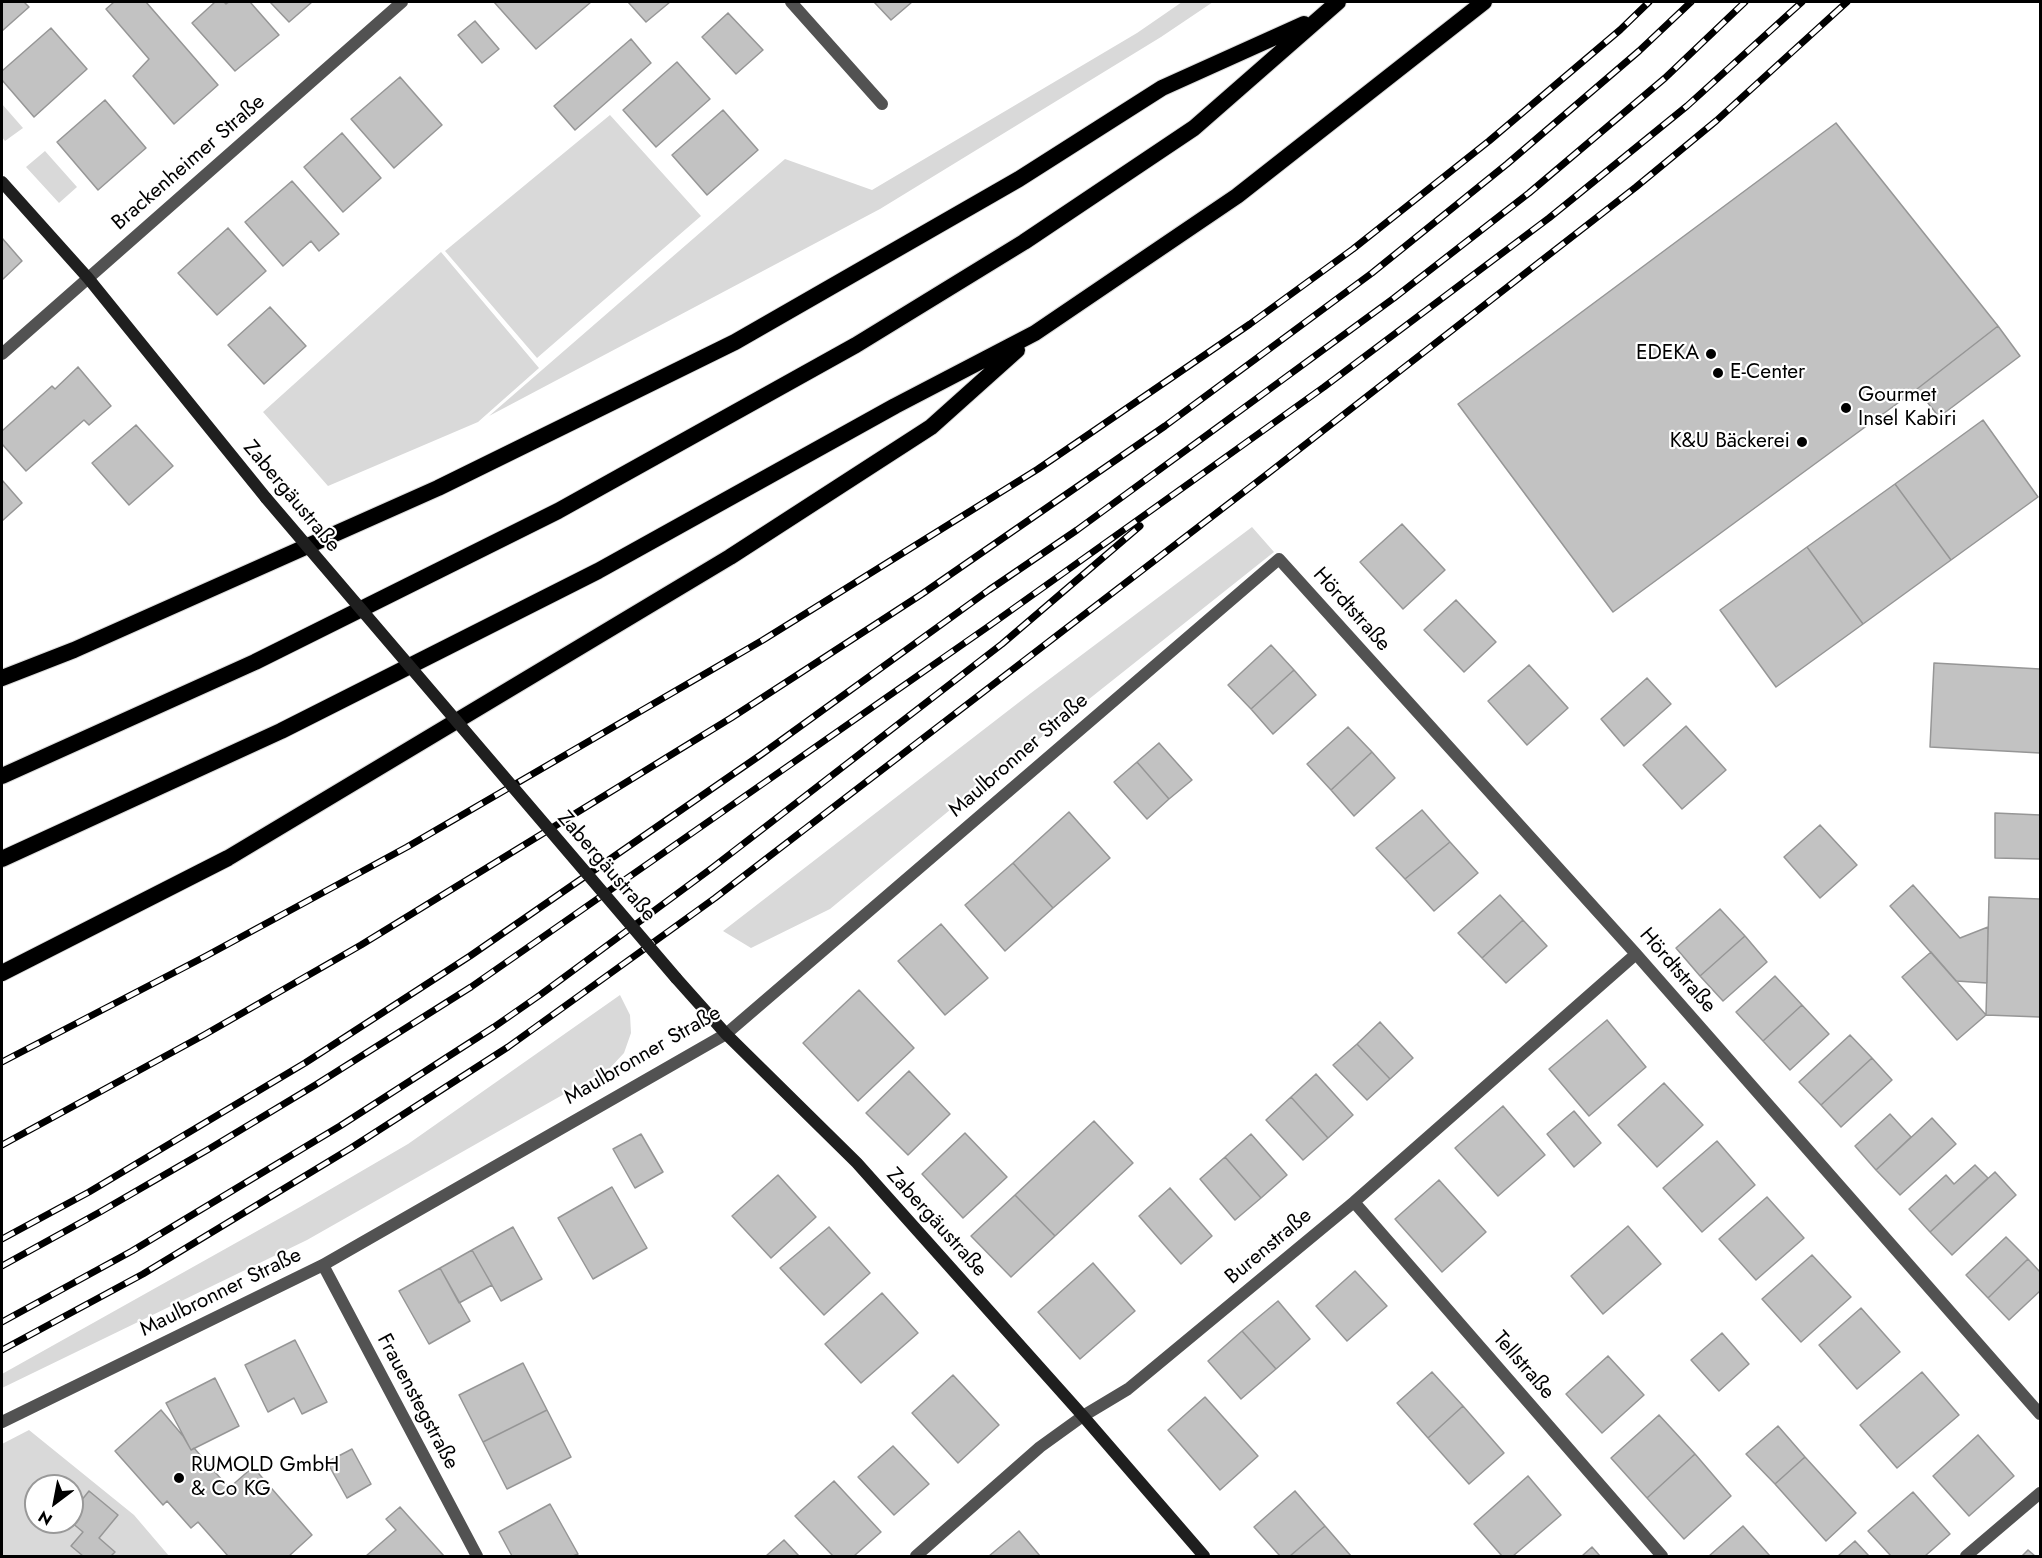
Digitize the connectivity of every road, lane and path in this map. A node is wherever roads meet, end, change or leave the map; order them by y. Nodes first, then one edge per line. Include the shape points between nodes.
1 (402, 2) edge
2 (791, 2) edge
3 (1338, 2) edge
4 (1484, 2) edge
5 (1318, 18) junction
6 (882, 104) dead end
7 (2, 182) edge
8 (88, 278) junction
9 (1035, 333) junction
10 (2, 354) edge
11 (1279, 559) joint
12 (2, 678) edge
13 (2, 776) edge
14 (2, 859) edge
15 (1636, 954) junction
16 (2, 973) edge
17 (726, 1034) junction
18 (1354, 1202) junction
19 (323, 1265) junction
20 (2040, 1414) edge
21 (1083, 1416) junction
22 (2, 1422) edge
23 (2040, 1492) edge
24 (477, 1557) edge
25 (916, 1557) edge
26 (1204, 1557) edge
27 (1662, 1557) edge
28 (1966, 1557) edge

1 - 8 street, Brackenheimer Straße
2 - 6 street
3 - 5 highway
4 - 9 highway via 1237,196
5 - 12 highway via 1162,88 1019,179 735,342 438,488 74,650
5 - 13 highway via 1194,128 1024,242 856,345 558,511 255,662
7 - 8 main road, Zabergäustraße
8 - 10 street, Brackenheimer Straße
8 - 17 main road, Zabergäustraße, bridge via 266,498
9 - 14 highway via 598,571 281,731
9 - 16 highway via 931,427 730,556 228,858
11 - 15 street, Hördtstraße
11 - 17 street, Maulbronner Straße
15 - 18 street, Burenstraße
15 - 20 street, Hördtstraße
17 - 19 street, Maulbronner Straße
17 - 21 main road, Zabergäustraße via 857,1163
18 - 21 street, Burenstraße via 1128,1389
18 - 27 street, Tellstraße
19 - 22 street, Maulbronner Straße
19 - 24 street, Frauenstegstraße
21 - 25 street, Burenstraße via 1040,1448
21 - 26 main road, Zabergäustraße
23 - 28 street

